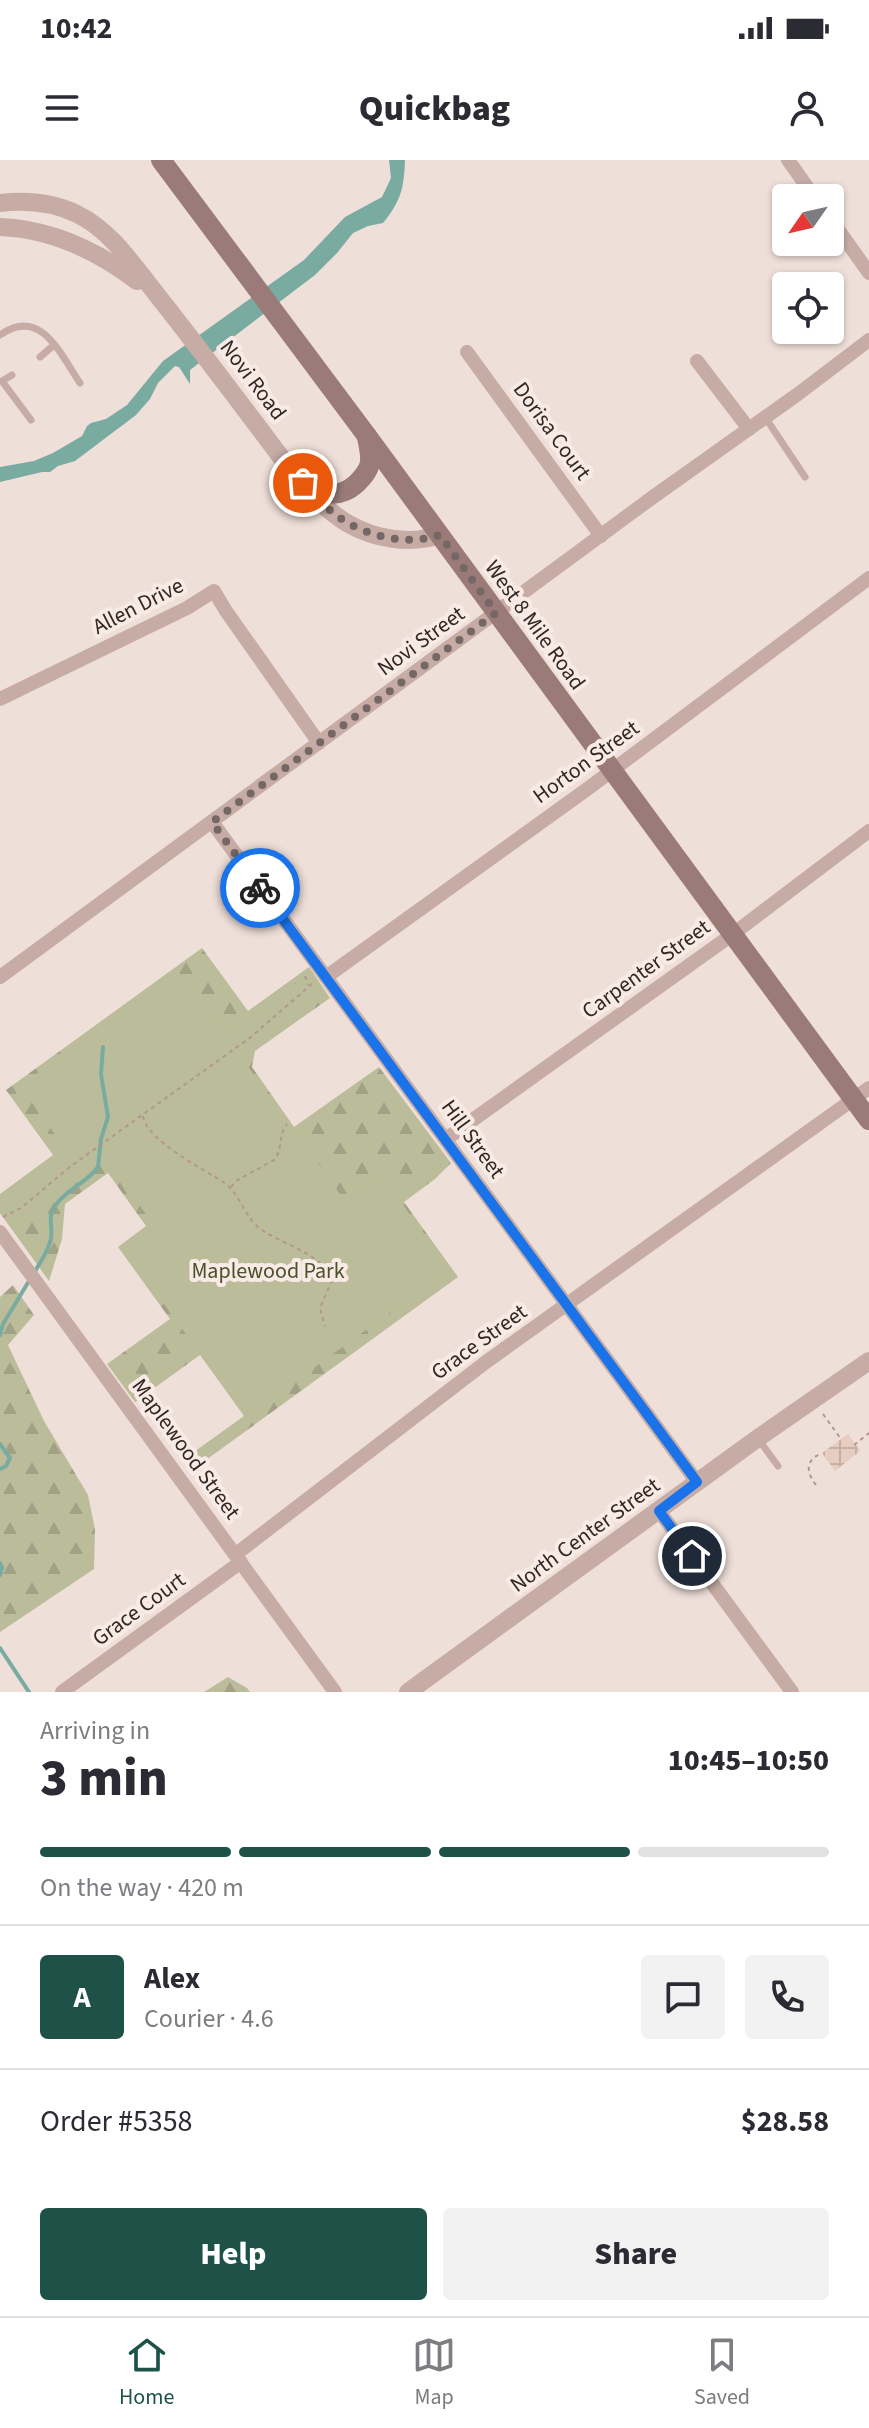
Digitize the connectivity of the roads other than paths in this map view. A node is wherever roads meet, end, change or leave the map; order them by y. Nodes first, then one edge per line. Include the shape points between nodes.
1 (788, 160) edge
2 (166, 167) edge
3 (805, 184) edge
4 (0, 203) edge
5 (0, 227) edge
6 (844, 238) edge
7 (869, 273) edge
8 (159, 297) junction
9 (0, 335) edge
10 (869, 340) edge
11 (54, 345) junction
12 (467, 352) dead end
13 (40, 357) dead end
14 (697, 361) dead end
15 (12, 375) dead end
16 (80, 383) dead end
17 (765, 417) junction
18 (31, 420) dead end
19 (749, 429) junction
20 (367, 436) junction
21 (805, 477) dead end
22 (303, 483) junction
23 (440, 535) junction
24 (601, 536) junction
25 (869, 578) edge
26 (496, 613) junction
27 (0, 699) edge
28 (319, 743) junction
29 (612, 770) junction
30 (212, 822) junction
31 (869, 831) edge
32 (733, 934) junction
33 (0, 977) edge
34 (326, 977) junction
35 (861, 1093) edge
36 (869, 1120) edge
37 (446, 1139) junction
38 (0, 1232) edge
39 (567, 1306) junction
40 (869, 1361) edge
41 (758, 1438) junction
42 (778, 1466) dead end
43 (697, 1482) junction
44 (659, 1511) junction
45 (239, 1558) junction
46 (62, 1692) edge
47 (335, 1692) edge
48 (408, 1692) edge
49 (792, 1692) edge

1 - 3 street
2 - 20 main road, West 8 Mile Road
4 - 8 street, Novi Road via 41,202 78,214 107,235
5 - 8 street, Novi Road via 42,231 76,243
6 - 7 street
8 - 22 street, Novi Road
9 - 11 lane via 31,326
10 - 17 street, Novi Street
11 - 13 lane
11 - 16 lane
12 - 24 street, Dorisa Court
14 - 19 street
15 - 18 lane via 2,381
17 - 19 street, Novi Street
17 - 21 lane
19 - 24 street, Novi Street
20 - 22 main road via 370,462 352,488 338,495
20 - 23 main road, West 8 Mile Road
22 - 23 street, Novi Road via 348,524 373,534 408,541
23 - 26 main road, West 8 Mile Road
24 - 26 street, Novi Street
25 - 29 street, Horton Street
26 - 28 street, Novi Street
26 - 29 main road, West 8 Mile Road
27 - 28 street, Allen Drive via 214,591
28 - 30 street, Novi Street
29 - 32 main road, West 8 Mile Road
29 - 34 street, Horton Street
30 - 33 street, Novi Street
30 - 34 street, Hill Street
31 - 32 street, Carpenter Street
32 - 35 main road, West 8 Mile Road
32 - 37 street, Carpenter Street
34 - 37 street, Hill Street
35 - 36 main road, West 8 Mile Road
35 - 39 street, Grace Street
37 - 39 street, Hill Street
38 - 45 street, Maplewood Street
39 - 43 street, Hill Street
39 - 45 street, Grace Street via 486,1362
40 - 41 street, North Center Street
41 - 42 lane
41 - 43 street, North Center Street
43 - 44 street, North Center Street
44 - 48 street, North Center Street
44 - 49 street
45 - 46 street, Grace Court
45 - 47 street, Maplewood Street

